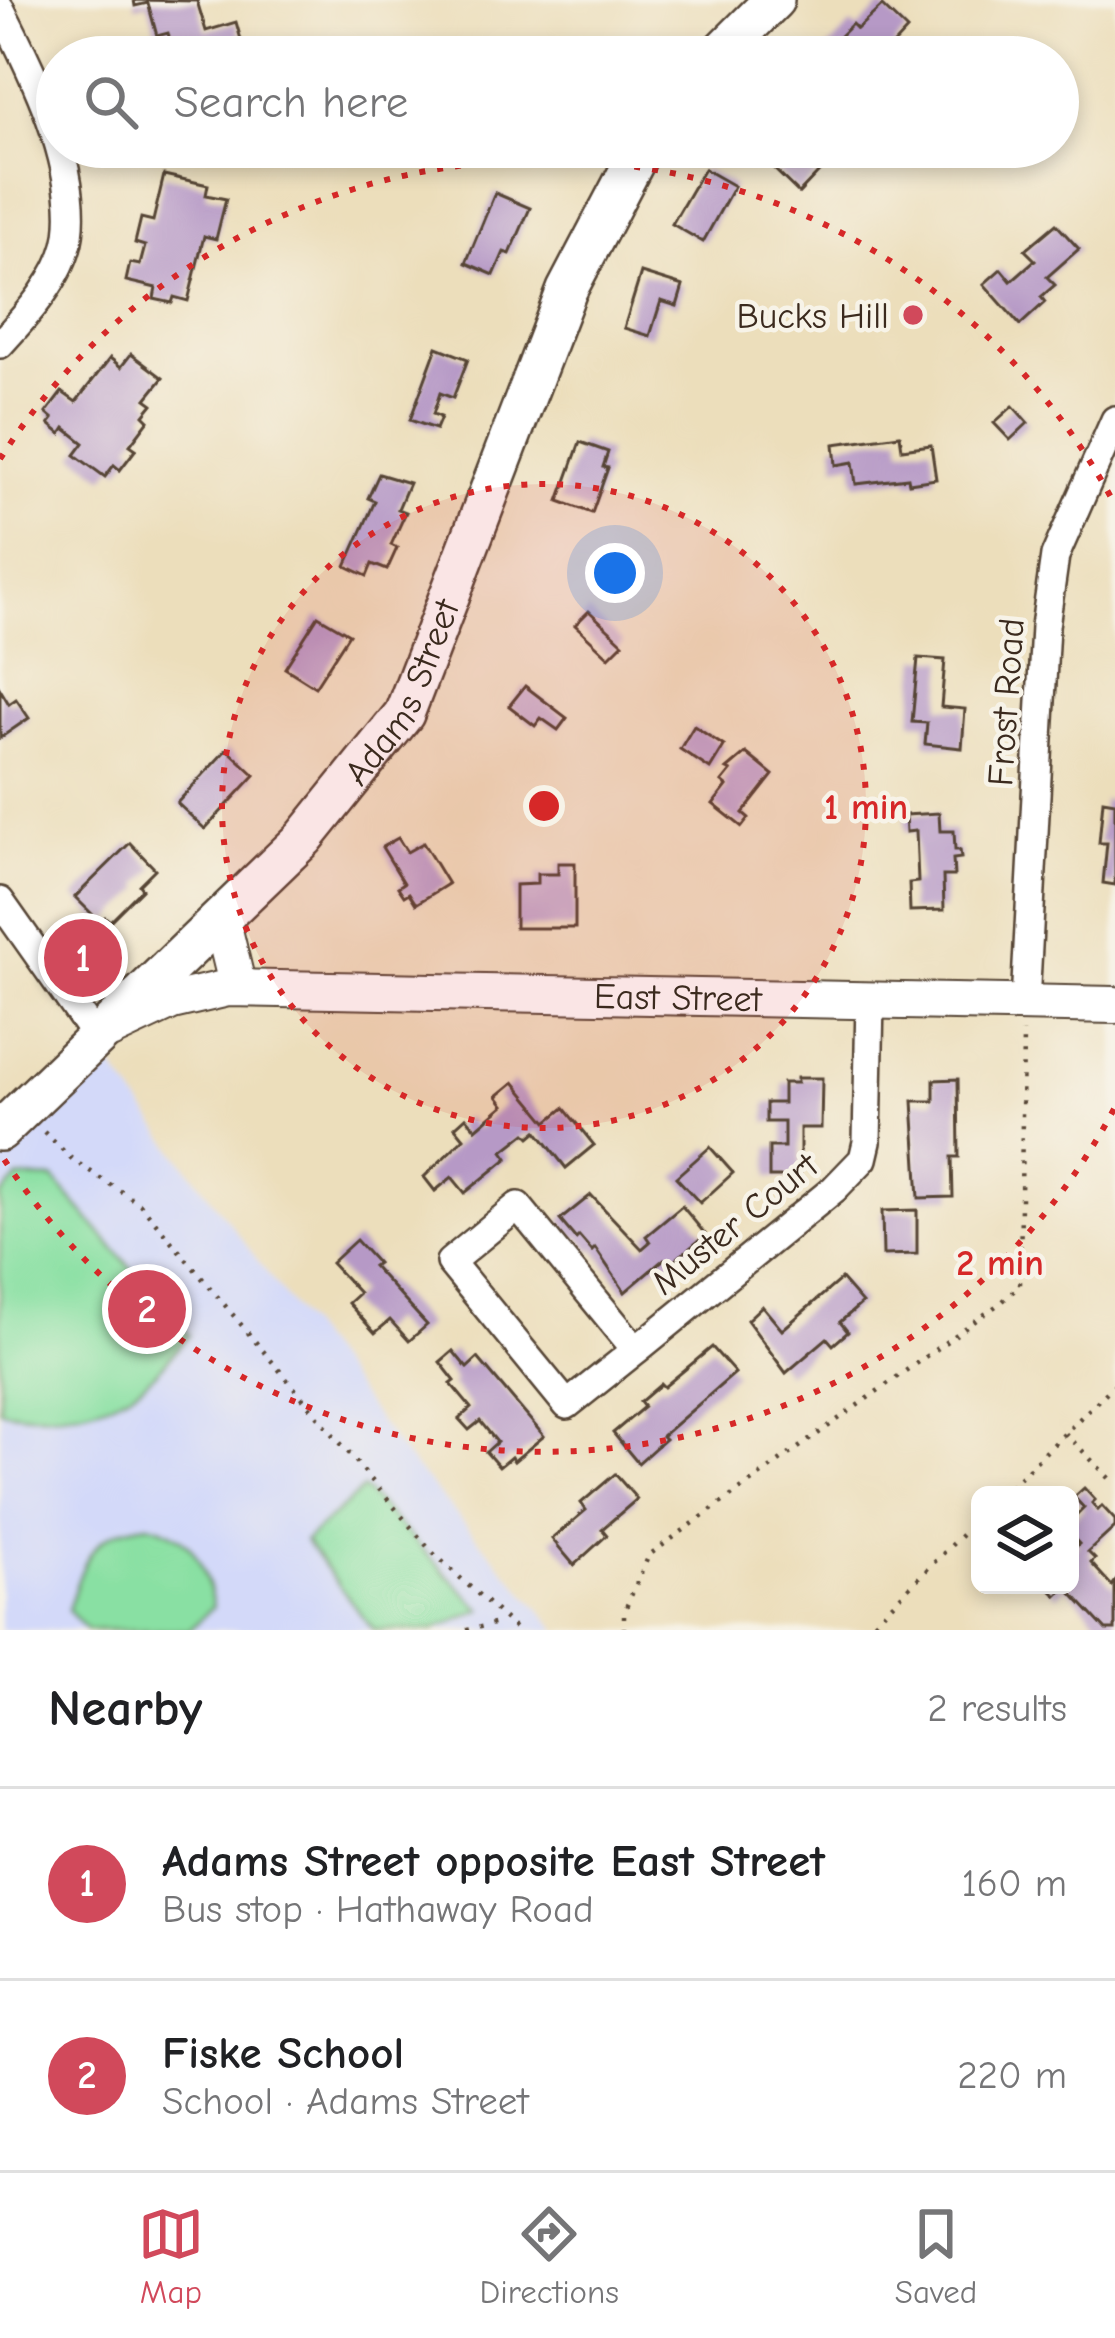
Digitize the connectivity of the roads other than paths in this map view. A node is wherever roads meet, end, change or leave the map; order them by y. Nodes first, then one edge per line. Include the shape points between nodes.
1 (774, 0) edge
2 (0, 8) edge
3 (738, 36) edge
4 (36, 80) edge
5 (62, 168) edge
6 (632, 168) edge
7 (0, 344) edge
8 (1115, 420) edge
9 (0, 901) edge
10 (221, 918) junction
11 (238, 988) junction
12 (870, 1000) junction
13 (1115, 1005) edge
14 (1024, 1014) junction
15 (96, 1037) junction
16 (18, 1128) edge
17 (636, 1350) junction

1 - 3 main road
2 - 4 street
5 - 7 street via 69,239 40,302
6 - 10 main road, Adams Street via 567,290 404,714 304,838
8 - 14 street, Frost Road via 1055,556
9 - 15 street
10 - 11 street
10 - 15 main road, Adams Street
11 - 12 street, East Street
11 - 15 street, East Street via 172,1000
12 - 14 street, East Street
12 - 17 street, Muster Court via 863,1160
13 - 14 street, East Street
15 - 16 main road, Adams Street
17 - 17 street, Muster Court via 567,1405 450,1262 518,1206

